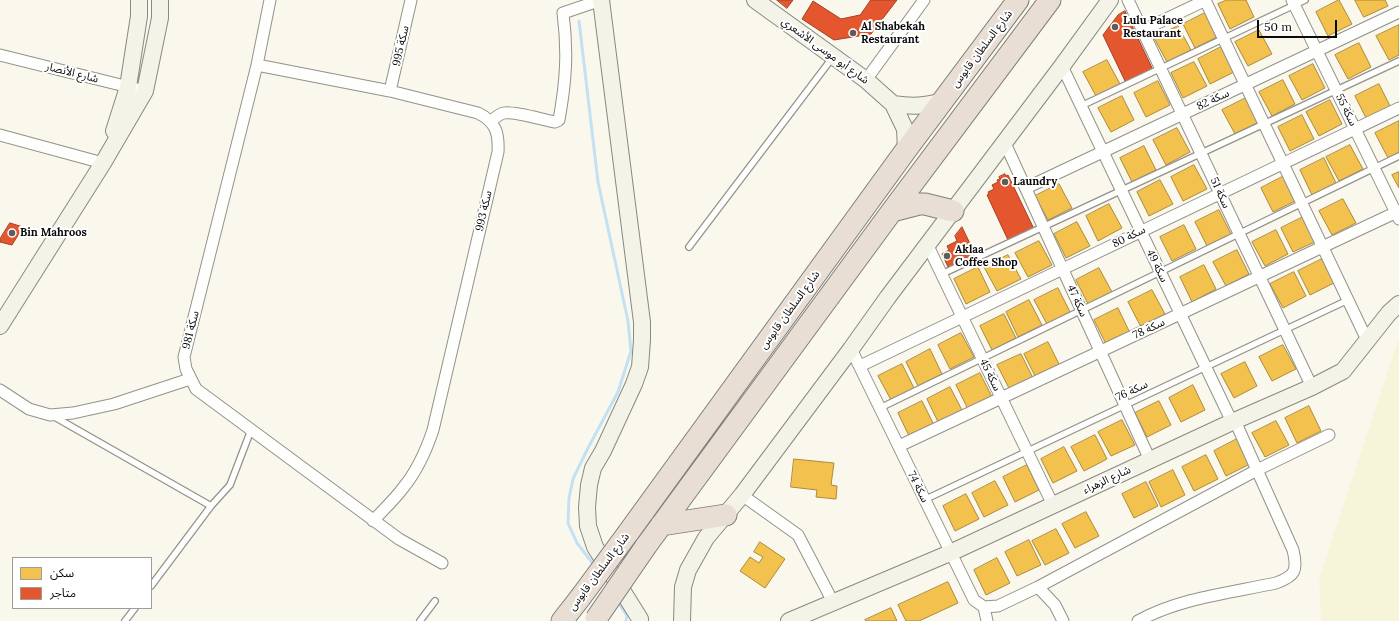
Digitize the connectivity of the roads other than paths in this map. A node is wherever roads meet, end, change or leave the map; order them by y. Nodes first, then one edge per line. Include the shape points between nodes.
1 (139, 0) edge
2 (160, 0) edge
3 (270, 0) edge
4 (411, 0) edge
5 (601, 0) edge
6 (755, 0) edge
7 (924, 0) edge
8 (1018, 0) edge
9 (1050, 0) edge
10 (1110, 0) edge
11 (1128, 0) edge
12 (1205, 0) edge
13 (1297, 2) edge
14 (1399, 12) edge
15 (1143, 30) junction
16 (1223, 38) junction
17 (1317, 51) junction
18 (0, 55) edge
19 (834, 57) junction
20 (1399, 61) edge
21 (257, 65) junction
22 (1062, 66) junction
23 (1161, 68) junction
24 (866, 80) junction
25 (1245, 84) junction
26 (128, 87) junction
27 (1336, 90) junction
28 (144, 91) junction
29 (390, 91) junction
30 (943, 101) junction
31 (893, 104) junction
32 (1081, 106) junction
33 (1399, 108) edge
34 (1182, 114) junction
35 (491, 121) junction
36 (1264, 124) junction
37 (1355, 129) junction
38 (0, 135) edge
39 (1004, 141) junction
40 (906, 150) junction
41 (1103, 152) junction
42 (1201, 153) junction
43 (1399, 156) edge
44 (103, 163) junction
45 (1283, 163) junction
46 (1374, 168) junction
47 (1026, 188) junction
48 (1121, 190) junction
49 (1220, 193) junction
50 (1302, 203) junction
51 (892, 211) junction
52 (953, 211) junction
53 (1398, 214) edge
54 (1043, 226) junction
55 (1140, 231) junction
56 (1239, 233) junction
57 (927, 244) junction
58 (689, 247) dead end
59 (1323, 247) junction
60 (1063, 269) junction
61 (1160, 272) junction
62 (942, 274) junction
63 (1259, 277) junction
64 (1348, 300) junction
65 (1399, 304) edge
66 (1081, 310) junction
67 (1180, 314) junction
68 (962, 317) junction
69 (0, 326) edge
70 (1285, 330) junction
71 (1367, 340) junction
72 (851, 349) junction
73 (1100, 352) junction
74 (982, 358) junction
75 (860, 366) junction
76 (1206, 367) junction
77 (190, 379) junction
78 (1312, 387) junction
79 (0, 390) edge
80 (1001, 398) junction
81 (1125, 405) junction
82 (880, 408) junction
83 (50, 415) junction
84 (1233, 422) junction
85 (251, 430) junction
86 (1329, 435) dead end
87 (899, 446) junction
88 (1027, 452) junction
89 (1150, 460) junction
90 (1257, 470) junction
91 (742, 495) junction
92 (924, 500) junction
93 (1053, 505) junction
94 (211, 506) junction
95 (726, 515) junction
96 (373, 521) junction
97 (661, 525) junction
98 (950, 553) junction
99 (442, 563) dead end
100 (152, 585) edge
101 (1038, 587) junction
102 (435, 601) dead end
103 (833, 602) junction
104 (984, 607) junction
105 (134, 609) edge
106 (812, 616) edge
107 (595, 620) edge
108 (125, 621) edge
109 (420, 621) edge
110 (562, 621) edge
111 (640, 621) edge
112 (682, 621) edge
113 (789, 621) edge
114 (987, 621) edge
115 (1063, 621) edge
116 (1138, 621) edge

1 - 26 street via 139,16
2 - 28 street via 160,18
3 - 21 street, سكة 981
4 - 29 street, سكة 995
5 - 35 street via 562,13 566,45 565,87 559,120 555,122 505,113
5 - 111 street via 642,322 642,340 640,367 634,384 593,468 587,507 588,526 595,547
6 - 19 street, شارع أبو موسى الأشعري
7 - 24 street
8 - 30 highway, شارع السلطان قابوس
9 - 51 highway, شارع السلطان قابوس
10 - 22 street
11 - 15 street, سكة 51
12 - 15 street
12 - 16 street
13 - 16 lane
13 - 17 street, سكة 55
14 - 17 street, سكة 82
15 - 23 street, سكة 51
16 - 23 lane
16 - 25 street
17 - 25 street, سكة 82
17 - 27 street, سكة 55
18 - 26 street, شارع الأنصار
19 - 24 street, شارع أبو موسى الأشعري
19 - 58 lane
20 - 27 lane
21 - 29 street
21 - 77 street, سكة 981 via 184,357
22 - 32 street, سكة 49
22 - 39 street
23 - 32 lane
23 - 34 street, سكة 51
24 - 31 street, شارع أبو موسى الأشعري
25 - 34 street, سكة 82
25 - 36 street
26 - 28 street, شارع الأنصار
26 - 44 street
27 - 36 lane
27 - 37 street, سكة 55
28 - 44 street
29 - 35 street via 478,113
30 - 31 street via 913,107
30 - 40 highway, شارع السلطان قابوس
31 - 40 street, شارع أبو موسى الأشعري via 905,129
32 - 41 street, سكة 49
33 - 37 street, سكة 80
34 - 41 street, سكة 82
34 - 42 street, سكة 51
35 - 96 street, سكة 993 via 497,132 498,152 433,430 417,467 403,488
36 - 42 lane
36 - 45 street
37 - 45 street, سكة 80
37 - 46 street, سكة 55
38 - 44 street
39 - 47 street, سكة 47
39 - 52 street
40 - 110 highway, شارع السلطان قابوس, bridge
41 - 47 street, سكة 82
41 - 48 street, سكة 49
42 - 48 lane
42 - 49 street, سكة 51
43 - 46 lane
44 - 69 street
45 - 49 street, سكة 80
45 - 50 street
46 - 50 lane
46 - 53 street, سكة 55
47 - 54 street, سكة 47
48 - 54 lane
48 - 55 street, سكة 49
49 - 55 street, سكة 80
49 - 56 street, سكة 51
50 - 56 lane
50 - 59 street
51 - 52 highway via 919,204
51 - 97 highway, شارع السلطان قابوس
52 - 57 street
53 - 59 street, سكة 78
54 - 60 street, سكة 47
54 - 62 lane
55 - 60 street, سكة 80
55 - 61 street, سكة 49
56 - 61 lane
56 - 63 street, سكة 51
57 - 62 street, سكة 45
57 - 72 street
59 - 63 street, سكة 78
59 - 64 street
60 - 66 street, سكة 47
60 - 68 street, سكة 80
61 - 66 lane
61 - 67 street, سكة 49
62 - 68 street, سكة 45
63 - 67 street, سكة 78
63 - 70 street, سكة 51
64 - 70 lane, سكة 76
64 - 71 street
65 - 71 street, شارع الزهراء
66 - 73 street, سكة 47
66 - 74 lane
67 - 73 street, سكة 78
67 - 76 street, سكة 49
68 - 74 street, سكة 45
68 - 75 street, سكة 80
70 - 76 lane, سكة 76
70 - 78 street, سكة 51
71 - 78 street, شارع الزهراء via 1342,370
72 - 75 street, سكة 74
72 - 91 street
73 - 80 street, سكة 78
73 - 81 street, سكة 47
74 - 80 street, سكة 45
74 - 82 lane
75 - 82 street, سكة 74
76 - 81 lane, سكة 76
76 - 84 street, سكة 49
77 - 83 street via 114,404
77 - 85 street, سكة 981 via 196,389
78 - 84 street, شارع الزهراء
79 - 83 street via 28,409
80 - 87 street, سكة 78
80 - 88 street, سكة 45
81 - 88 lane, سكة 76
81 - 89 street, سكة 47
82 - 87 street, سكة 74
83 - 94 lane
84 - 89 street, شارع الزهراء
84 - 90 street, سكة 49
85 - 94 lane via 230,485
85 - 96 street, سكة 981
86 - 90 street
87 - 92 street, سكة 74
88 - 92 lane, سكة 76
88 - 93 street, سكة 45
89 - 93 street, شارع الزهراء
90 - 101 street
90 - 116 street, سكة 49 via 1294,550 1296,560 1290,578 1276,584 1183,602
91 - 95 street
91 - 103 street via 798,535
92 - 98 street, سكة 74
93 - 98 street, شارع الزهراء
94 - 100 lane
95 - 97 highway
95 - 112 street via 706,538 688,570 683,587
96 - 99 street, سكة 981
97 - 107 highway, شارع السلطان قابوس, bridge
98 - 103 street, شارع الزهراء
98 - 104 street, سكة 74 via 974,600
101 - 104 street via 998,606
101 - 115 street via 1055,605
102 - 109 lane
103 - 106 street, شارع الزهراء
104 - 114 street
105 - 108 lane
106 - 113 street, شارع الزهراء

